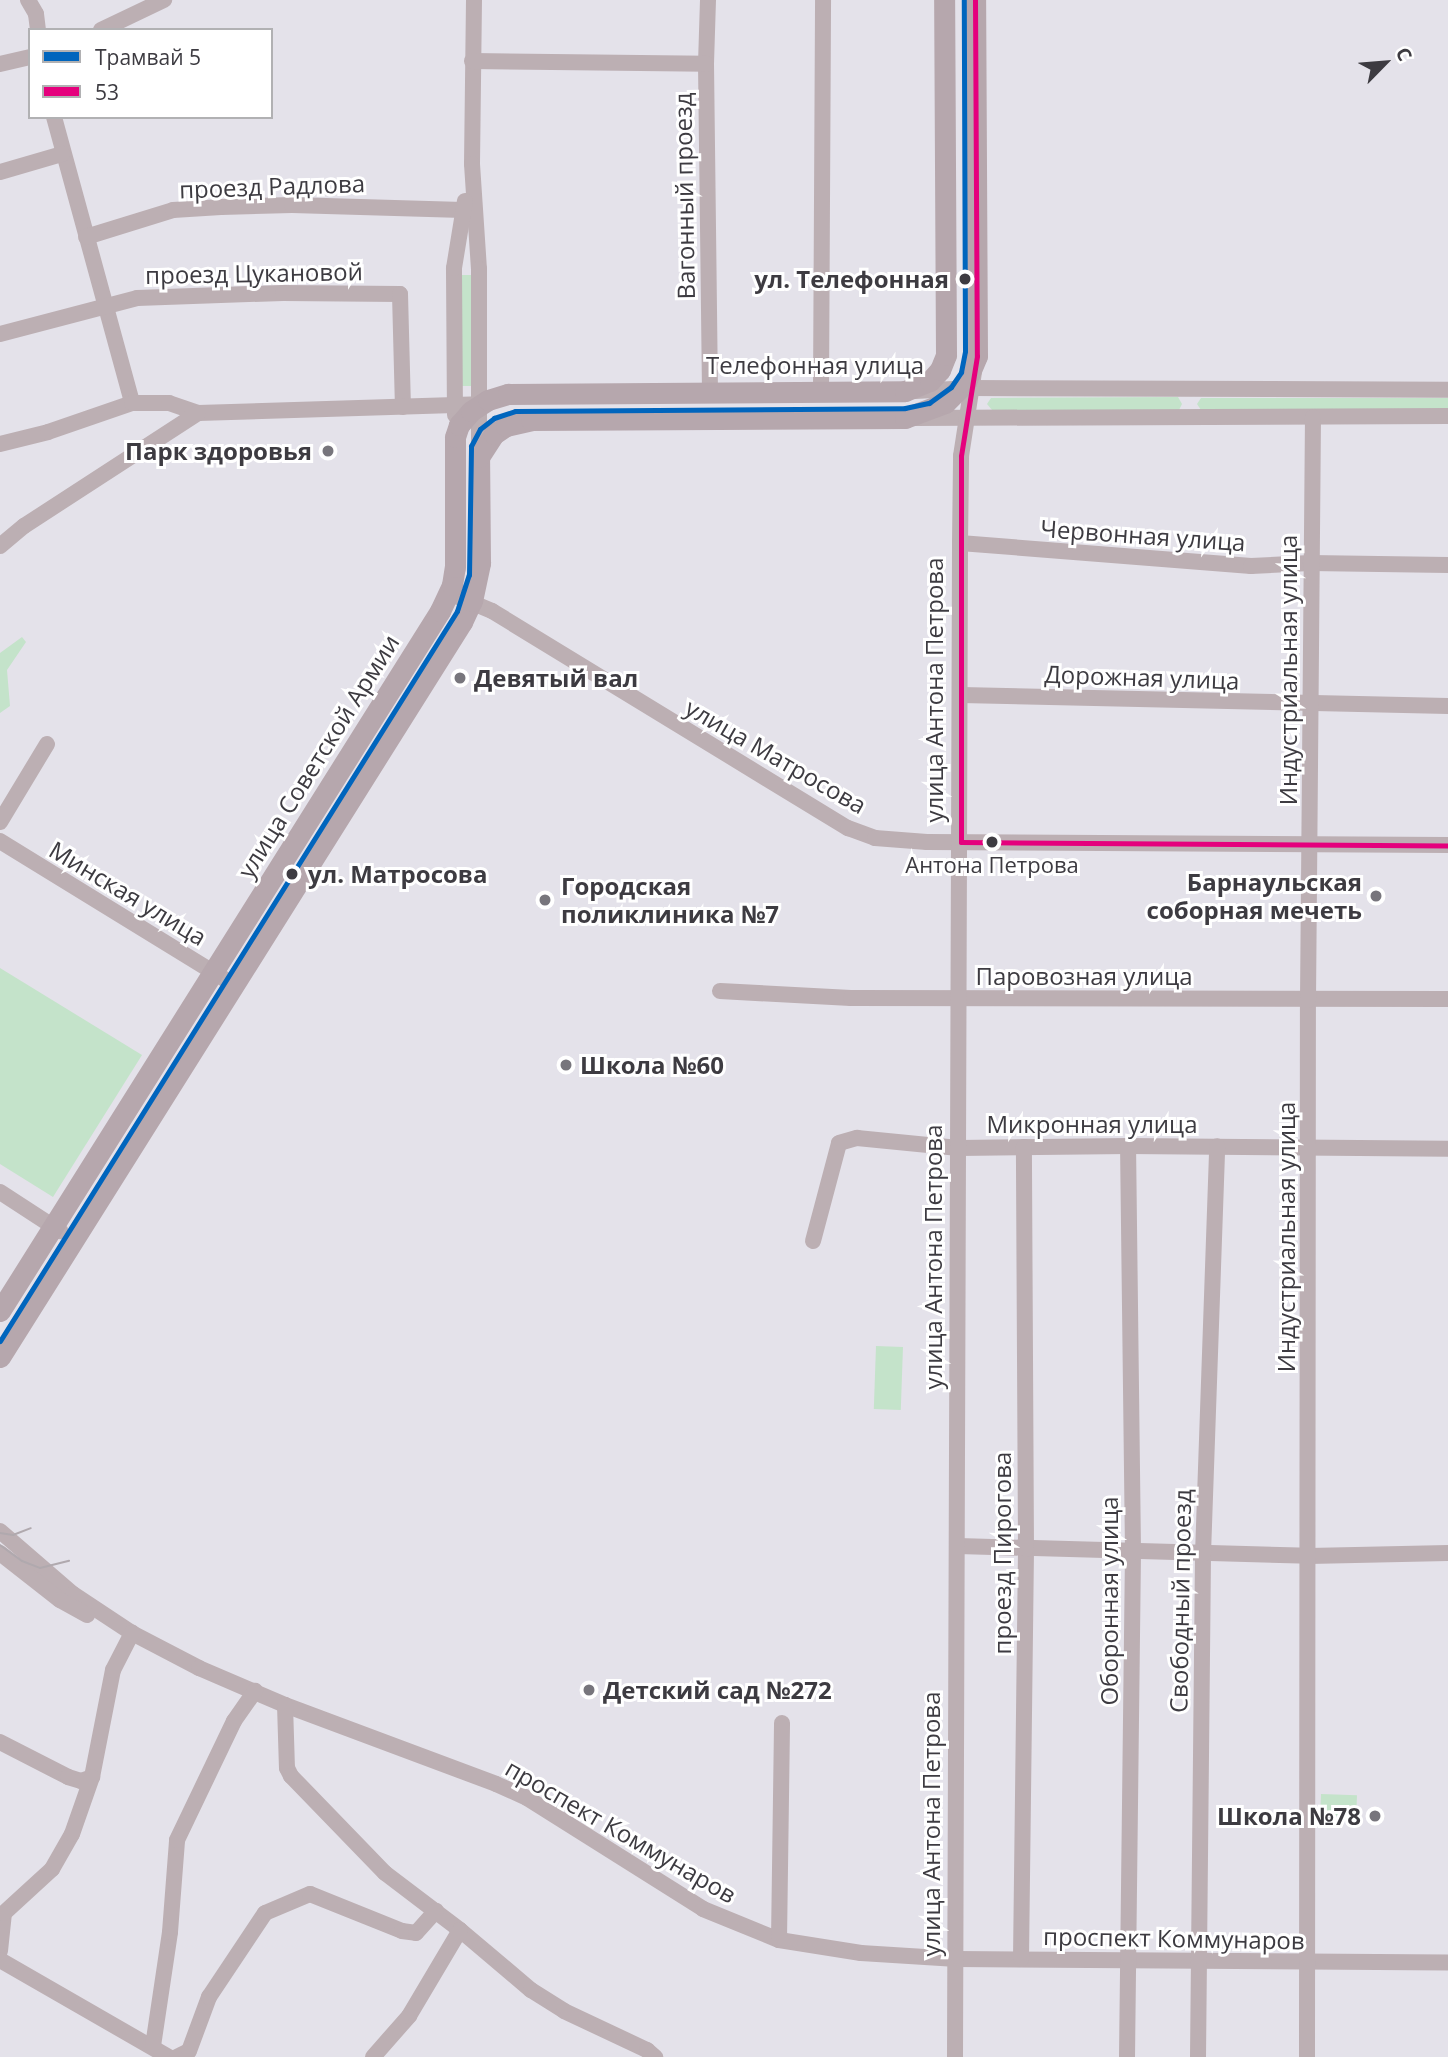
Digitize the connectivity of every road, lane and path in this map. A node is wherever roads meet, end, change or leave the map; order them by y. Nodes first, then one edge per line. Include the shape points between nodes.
1 (28, 0) edge
2 (164, 0) edge
3 (474, 0) edge
4 (708, 0) edge
5 (823, 0) edge
6 (944, 0) edge
7 (975, 0) edge
8 (38, 28) edge
9 (105, 28) edge
10 (28, 57) edge
11 (472, 61) junction
12 (0, 64) edge
13 (706, 64) junction
14 (54, 119) edge
15 (62, 154) junction
16 (472, 164) junction
17 (0, 172) edge
18 (463, 210) junction
19 (86, 237) junction
20 (103, 307) junction
21 (0, 334) edge
22 (946, 355) junction
23 (1448, 390) edge
24 (710, 391) junction
25 (821, 391) junction
26 (905, 391) junction
27 (960, 400) junction
28 (132, 403) junction
29 (403, 407) junction
30 (470, 412) junction
31 (198, 413) junction
32 (1313, 416) junction
33 (1448, 416) edge
34 (506, 426) junction
35 (0, 444) edge
36 (479, 457) junction
37 (960, 543) junction
38 (0, 546) edge
39 (1310, 562) junction
40 (1448, 565) edge
41 (449, 593) junction
42 (472, 601) junction
43 (961, 695) junction
44 (1310, 704) junction
45 (1448, 706) edge
46 (47, 744) dead end
47 (314, 811) junction
48 (0, 822) edge
49 (334, 824) junction
50 (0, 841) edge
51 (961, 842) junction
52 (1448, 845) edge
53 (1310, 846) junction
54 (212, 971) junction
55 (232, 984) junction
56 (720, 992) dead end
57 (960, 998) junction
58 (1448, 999) edge
59 (1308, 1000) junction
60 (1128, 1146) junction
61 (1217, 1146) junction
62 (1024, 1147) junction
63 (959, 1148) junction
64 (1310, 1148) junction
65 (1448, 1149) edge
66 (0, 1192) edge
67 (53, 1226) junction
68 (74, 1240) junction
69 (813, 1241) dead end
70 (0, 1311) edge
71 (1, 1352) edge
72 (0, 1531) edge
73 (958, 1546) junction
74 (1026, 1549) junction
75 (1133, 1552) junction
76 (0, 1553) edge
77 (1448, 1553) edge
78 (1203, 1554) junction
79 (1309, 1556) junction
80 (132, 1633) junction
81 (255, 1691) junction
82 (285, 1705) junction
83 (782, 1723) dead end
84 (0, 1742) edge
85 (92, 1777) junction
86 (436, 1910) junction
87 (2, 1911) edge
88 (460, 1930) junction
89 (779, 1940) junction
90 (0, 1951) edge
91 (957, 1959) junction
92 (1021, 1959) junction
93 (0, 1961) edge
94 (1129, 1961) junction
95 (1199, 1961) junction
96 (1309, 1962) junction
97 (1448, 1962) edge
98 (153, 2046) junction
99 (169, 2057) edge
100 (177, 2057) edge
101 (373, 2057) edge
102 (655, 2057) edge
103 (955, 2057) edge
104 (1127, 2057) edge
105 (1198, 2057) edge
106 (1307, 2057) edge

1 - 8 street
2 - 9 street
3 - 11 street, улица Советской Армии
4 - 13 street, Вагонный проезд
5 - 25 street
6 - 22 main road, улица Антона Петрова
7 - 27 main road via 976,356
10 - 12 street
11 - 13 street
11 - 16 street, улица Советской Армии
13 - 24 street, Вагонный проезд
14 - 15 street
15 - 17 street
15 - 19 street
16 - 18 street, улица Советской Армии
16 - 30 street, улица Советской Армии via 479,269
18 - 19 street, проезд Радлова via 221,207 173,211
18 - 30 street, улица Советской Армии via 454,268
19 - 20 street
20 - 21 street, проезд Цукановой
20 - 28 street
20 - 29 street, проезд Цукановой via 171,295 400,294
22 - 26 main road via 930,381
22 - 27 street, улица Антона Петрова
23 - 27 street, Телефонная улица
24 - 25 main road, Телефонная улица
24 - 30 main road, Телефонная улица via 508,394
25 - 26 main road, Телефонная улица
26 - 27 street, Телефонная улица
27 - 32 street, Телефонная улица
27 - 34 main road via 905,418 531,420
27 - 37 street, улица Антона Петрова
28 - 31 street, Телефонная улица via 169,403
28 - 35 street, Телефонная улица
29 - 30 street, Телефонная улица
29 - 31 street, Телефонная улица
30 - 34 street
30 - 36 street, улица Советской Армии
30 - 41 main road, улица Советской Армии via 455,438 455,567
31 - 38 street
32 - 33 street, Телефонная улица
32 - 39 street, Индустриальная улица
34 - 36 main road via 484,445
36 - 42 main road, улица Советской Армии via 480,563
37 - 39 street, Червонная улица via 1251,566
37 - 43 street, улица Антона Петрова
39 - 40 street, Червонная улица
39 - 44 street, Индустриальная улица
41 - 42 street, улица Матросова
41 - 47 main road, улица Советской Армии
42 - 49 main road, улица Советской Армии
42 - 51 street, улица Матросова via 848,828 875,838
43 - 44 street, Дорожная улица
43 - 51 street, улица Антона Петрова
44 - 45 street, Дорожная улица
44 - 53 street, Индустриальная улица
46 - 48 street
47 - 49 street
47 - 54 main road, улица Советской Армии
49 - 55 main road, улица Советской Армии
50 - 54 street, Минская улица
51 - 53 street, улица Матросова
51 - 57 street, улица Антона Петрова
52 - 53 street, улица Матросова
53 - 59 street, Индустриальная улица
54 - 55 street, Минская улица
54 - 67 main road, улица Советской Армии
55 - 68 main road, улица Советской Армии
56 - 57 street, Паровозная улица
57 - 59 street, Паровозная улица
57 - 63 street, улица Антона Петрова
58 - 59 street, Паровозная улица
59 - 64 street, Индустриальная улица
60 - 61 street, Микронная улица
60 - 62 street, Микронная улица
60 - 75 street, Оборонная улица
61 - 64 street, Микронная улица
61 - 78 street, Свободный проезд
62 - 63 street, Микронная улица
62 - 74 street, проезд Пирогова
63 - 69 street, Микронная улица via 856,1138 839,1143
63 - 73 street, улица Антона Петрова
64 - 65 street, Микронная улица
64 - 79 street, Индустриальная улица
66 - 67 street
67 - 68 street
67 - 70 main road, улица Советской Армии
68 - 71 main road, улица Советской Армии
72 - 80 street, проспект Коммунаров via 74,1594
73 - 74 street
73 - 91 street, улица Антона Петрова
74 - 75 street
74 - 92 street, проезд Пирогова
75 - 78 street
75 - 94 street, Оборонная улица
76 - 80 street, проспект Коммунаров via 60,1600
77 - 79 street
78 - 79 street
78 - 95 street, Свободный проезд
79 - 96 street, Индустриальная улица
80 - 81 street, проспект Коммунаров
80 - 85 street via 113,1670
81 - 82 street, проспект Коммунаров
81 - 98 street via 234,1721 177,1840 170,1932
82 - 86 street via 290,1776 385,1873
82 - 89 street, проспект Коммунаров via 527,1798 703,1909
83 - 89 street
84 - 85 street via 68,1777 81,1781
85 - 87 street via 72,1834 52,1869
86 - 88 street
86 - 100 street via 416,1933 310,1894 265,1913 209,1997 189,2051
87 - 90 street
88 - 101 street via 409,2017
88 - 102 street via 531,1990
89 - 91 street, проспект Коммунаров via 862,1953
91 - 92 street, проспект Коммунаров
91 - 103 street, улица Антона Петрова
92 - 94 street, проспект Коммунаров
93 - 98 street
94 - 95 street, проспект Коммунаров
94 - 104 street, Оборонная улица
95 - 96 street, проспект Коммунаров
95 - 105 street, Свободный проезд
96 - 97 street, проспект Коммунаров
96 - 106 street, Индустриальная улица
98 - 99 street

